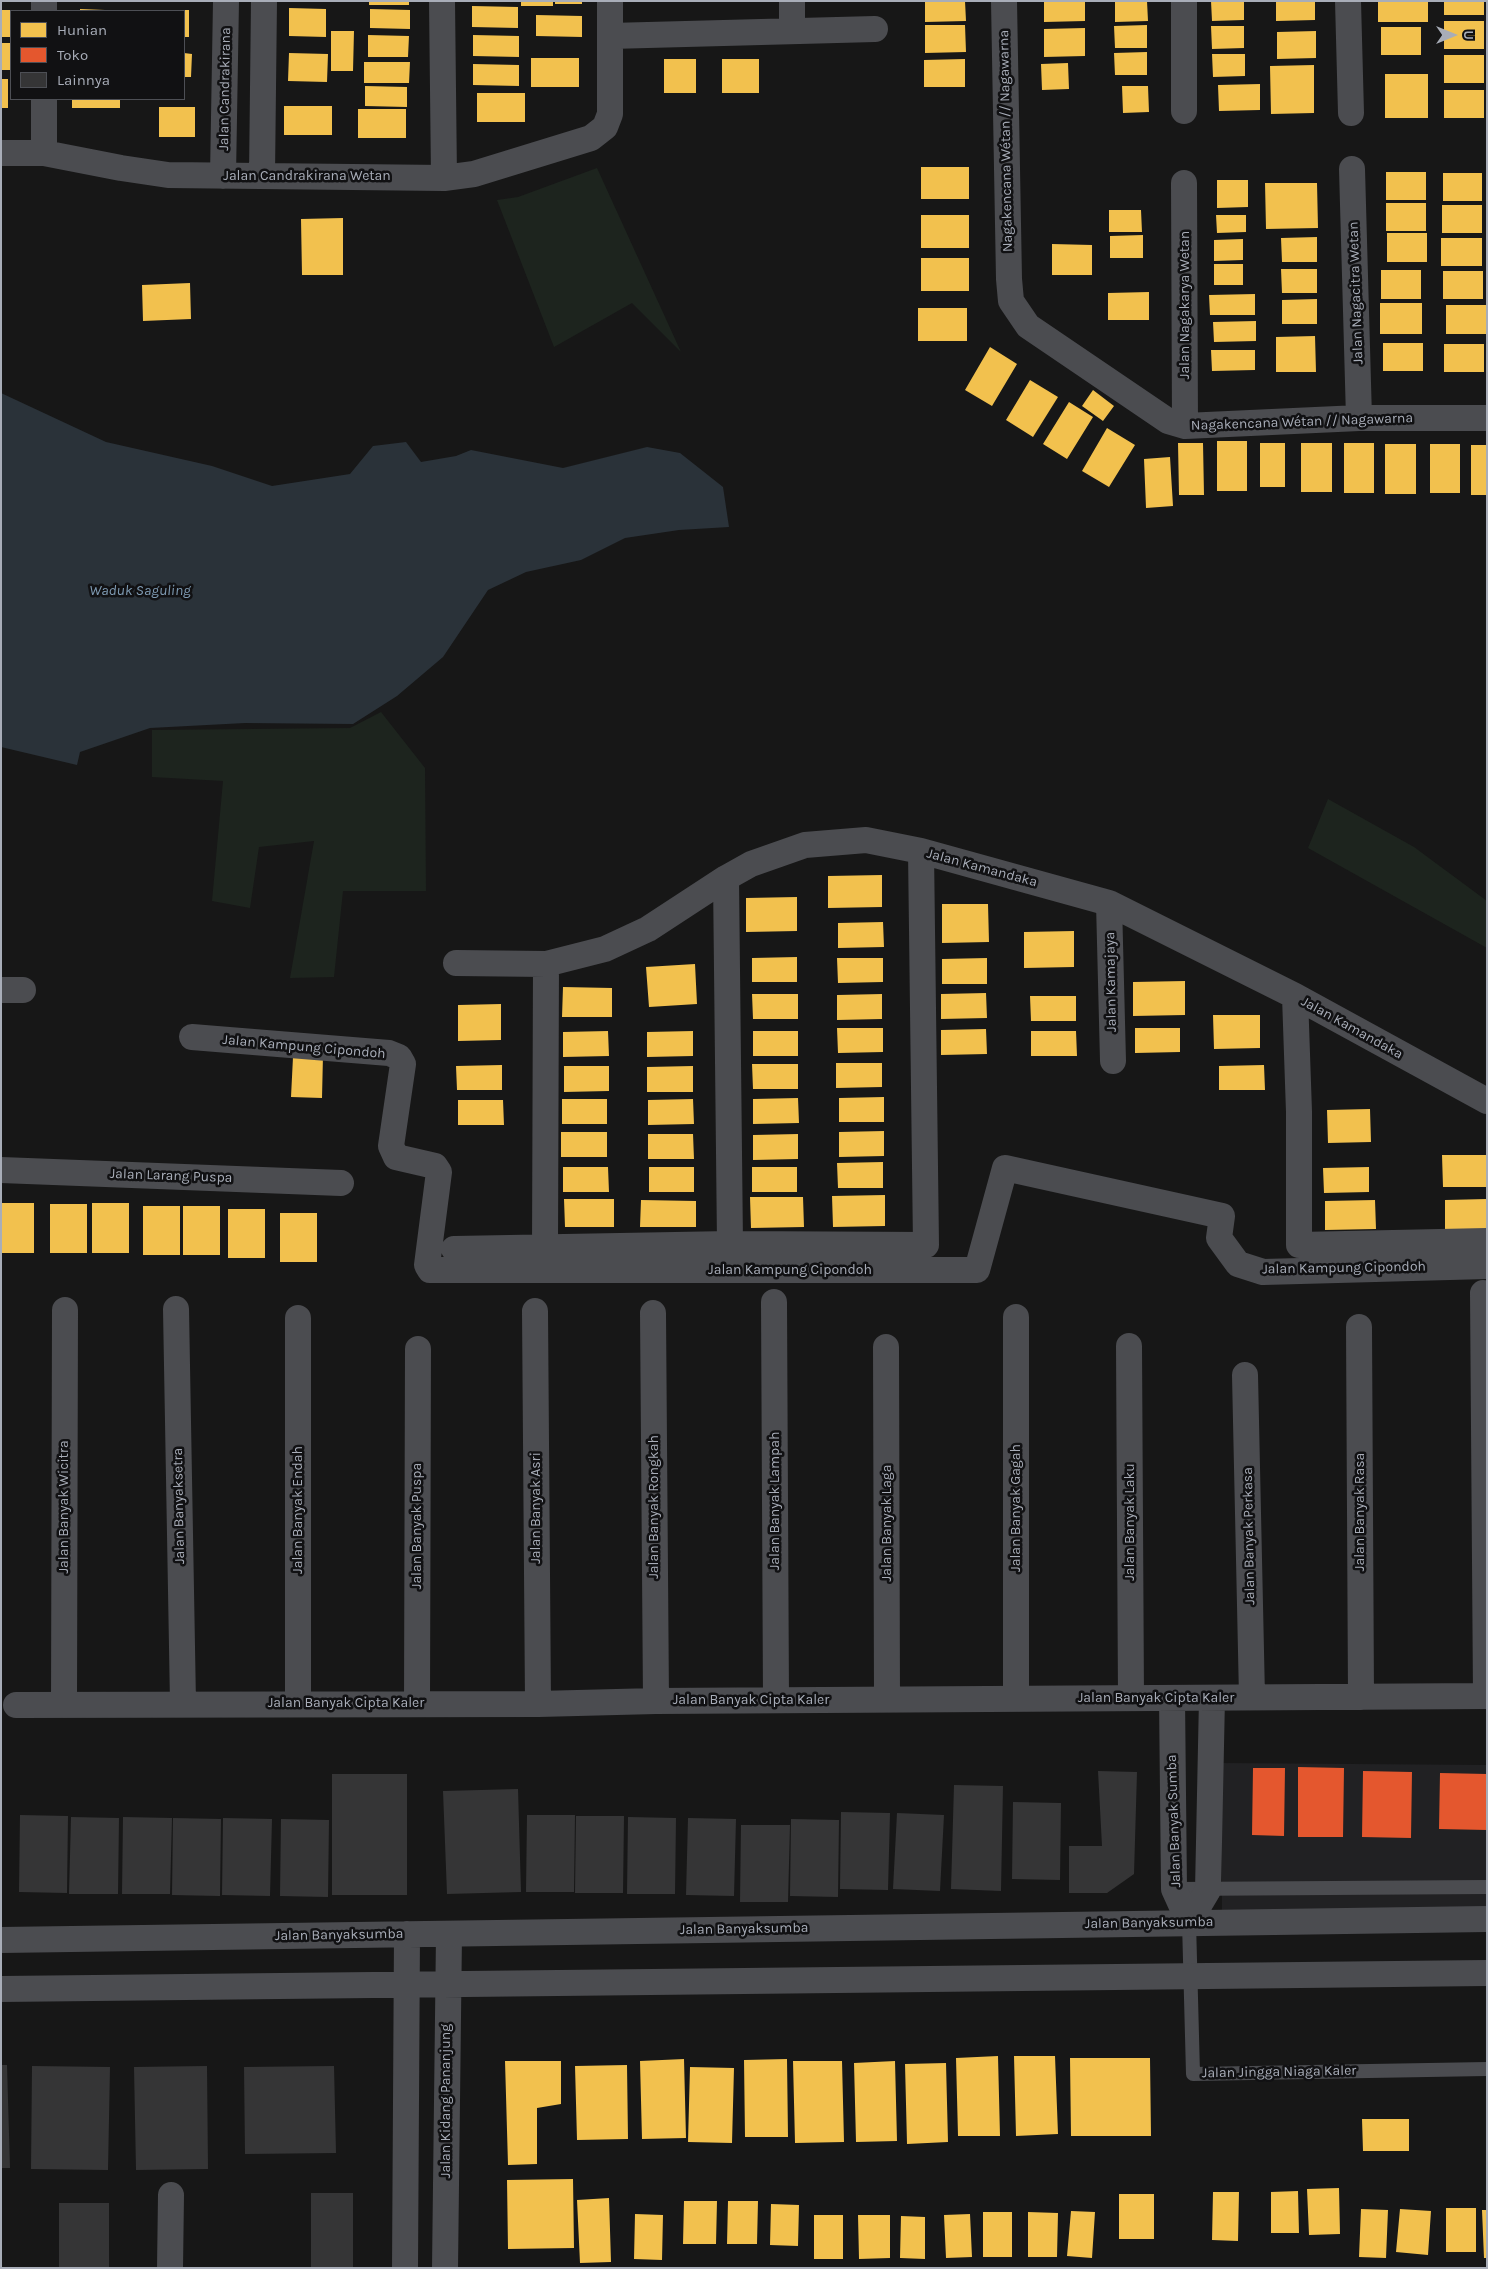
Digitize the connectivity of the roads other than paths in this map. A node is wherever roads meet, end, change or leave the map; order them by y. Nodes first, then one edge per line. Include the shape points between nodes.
1 (226, 1) edge
2 (264, 1) edge
3 (442, 1) edge
4 (610, 1) edge
5 (792, 1) edge
6 (1004, 1) edge
7 (1184, 1) edge
8 (1348, 1) edge
9 (875, 29) dead end
10 (792, 31) junction
11 (610, 36) junction
12 (44, 100) edge
13 (1184, 111) dead end
14 (1351, 113) dead end
15 (1, 153) edge
16 (44, 153) junction
17 (1352, 169) dead end
18 (262, 175) junction
19 (223, 176) junction
20 (444, 178) junction
21 (1184, 183) dead end
22 (1359, 418) junction
23 (1487, 418) edge
24 (1185, 426) junction
25 (921, 851) junction
26 (726, 878) junction
27 (1109, 903) junction
28 (456, 964) dead end
29 (546, 964) junction
30 (1295, 996) junction
31 (192, 1037) dead end
32 (1113, 1061) dead end
33 (1487, 1101) edge
34 (1, 1170) edge
35 (341, 1183) dead end
36 (1487, 1241) edge
37 (730, 1244) junction
38 (545, 1247) junction
39 (454, 1249) dead end
40 (1487, 1266) edge
41 (1483, 1293) dead end
42 (774, 1302) dead end
43 (176, 1309) dead end
44 (65, 1310) dead end
45 (535, 1311) dead end
46 (653, 1313) dead end
47 (1016, 1317) dead end
48 (298, 1318) dead end
49 (1359, 1327) dead end
50 (1129, 1346) dead end
51 (886, 1347) dead end
52 (418, 1349) dead end
53 (1245, 1375) dead end
54 (1486, 1696) edge
55 (1252, 1697) junction
56 (1361, 1697) junction
57 (1131, 1698) junction
58 (1172, 1698) junction
59 (1212, 1698) junction
60 (887, 1699) junction
61 (1016, 1699) junction
62 (776, 1700) junction
63 (656, 1701) junction
64 (298, 1703) junction
65 (64, 1704) junction
66 (182, 1704) junction
67 (417, 1704) junction
68 (538, 1704) junction
69 (16, 1705) dead end
70 (1487, 1887) edge
71 (1174, 1889) junction
72 (1208, 1890) junction
73 (1487, 1919) edge
74 (1189, 1922) junction
75 (406, 1934) junction
76 (449, 1934) junction
77 (1, 1940) edge
78 (1487, 1973) edge
79 (1190, 1976) junction
80 (447, 1984) junction
81 (406, 1985) junction
82 (1, 1989) edge
83 (1487, 2068) edge
84 (171, 2195) dead end
85 (170, 2268) edge
86 (405, 2268) edge
87 (445, 2268) edge

1 - 19 street, Jalan Candrakirana
2 - 18 street
3 - 20 street
4 - 11 street
5 - 10 street
6 - 24 street, Nagakencana Wétan // Nagawarna via 1011,301 1028,326 1168,421
7 - 13 street
8 - 14 street
9 - 10 street
10 - 11 street
11 - 20 street, Jalan Candrakirana Wetan via 610,114 605,127 590,138 474,174
12 - 16 street
15 - 16 street, Jalan Candrakirana Wetan
16 - 19 street, Jalan Candrakirana Wetan via 168,175
17 - 22 street, Jalan Nagacitra Wetan
18 - 19 street, Jalan Candrakirana Wetan
18 - 20 street, Jalan Candrakirana Wetan
21 - 24 street, Jalan Nagakarya Wetan
22 - 23 street, Nagakencana Wétan // Nagawarna
22 - 24 street, Nagakencana Wétan // Nagawarna
25 - 26 street, Jalan Kamandaka via 866,840 805,845 751,864
25 - 27 street, Jalan Kamandaka
25 - 37 street via 926,1245
26 - 29 street, Jalan Kamandaka via 648,929 605,949
26 - 37 street
27 - 30 street, Jalan Kamandaka
27 - 32 street, Jalan Kamajaya
28 - 29 street, Jalan Kamandaka
29 - 38 street
30 - 33 street, Jalan Kamandaka
30 - 36 street via 1299,1245
31 - 40 street, Jalan Kampung Cipondoh via 389,1053 398,1057 403,1064 391,1146 396,1157 435,1166 440,1172 427,1264 430,1270 976,1270 1005,1168 1222,1216 1219,1238 1238,1264 1263,1272
34 - 35 street, Jalan Larang Puspa
37 - 38 street
38 - 39 street
41 - 54 street
42 - 62 street, Jalan Banyak Lampah
43 - 66 street, Jalan Banyaksetra
44 - 65 street, Jalan Banyak Wicitra
45 - 68 street, Jalan Banyak Asri
46 - 63 street, Jalan Banyak Rongkah
47 - 61 street, Jalan Banyak Gagah
48 - 64 street, Jalan Banyak Endah
49 - 56 street, Jalan Banyak Rasa
50 - 57 street, Jalan Banyak Laku
51 - 60 street, Jalan Banyak Laga
52 - 67 street, Jalan Banyak Puspa
53 - 55 street, Jalan Banyak Perkasa
54 - 56 street, Jalan Banyak Cipta Kaler
55 - 56 street, Jalan Banyak Cipta Kaler
55 - 59 street, Jalan Banyak Cipta Kaler
57 - 58 street, Jalan Banyak Cipta Kaler
57 - 61 street, Jalan Banyak Cipta Kaler
58 - 59 street, Jalan Banyak Cipta Kaler
58 - 71 street, Jalan Banyak Sumba
59 - 72 street
60 - 61 street, Jalan Banyak Cipta Kaler
60 - 62 street, Jalan Banyak Cipta Kaler
62 - 63 street, Jalan Banyak Cipta Kaler
63 - 68 street, Jalan Banyak Cipta Kaler
64 - 66 street, Jalan Banyak Cipta Kaler
64 - 67 street, Jalan Banyak Cipta Kaler
65 - 66 street, Jalan Banyak Cipta Kaler
65 - 69 street, Jalan Banyak Cipta Kaler
67 - 68 street, Jalan Banyak Cipta Kaler
70 - 72 lane
71 - 72 lane
71 - 74 street, Jalan Banyak Sumba
72 - 74 street
73 - 74 street, Jalan Banyaksumba
74 - 76 street, Jalan Banyaksumba
74 - 79 lane, Jalan Jingga Niaga Kaler
75 - 76 street, Jalan Banyaksumba
75 - 77 street, Jalan Banyaksumba
75 - 81 street
76 - 80 street, Jalan Kidang Pananjung
78 - 79 street
79 - 80 street
79 - 83 lane, Jalan Jingga Niaga Kaler via 1193,2074
80 - 81 street
80 - 87 street, Jalan Kidang Pananjung
81 - 82 street
81 - 86 street
84 - 85 street

